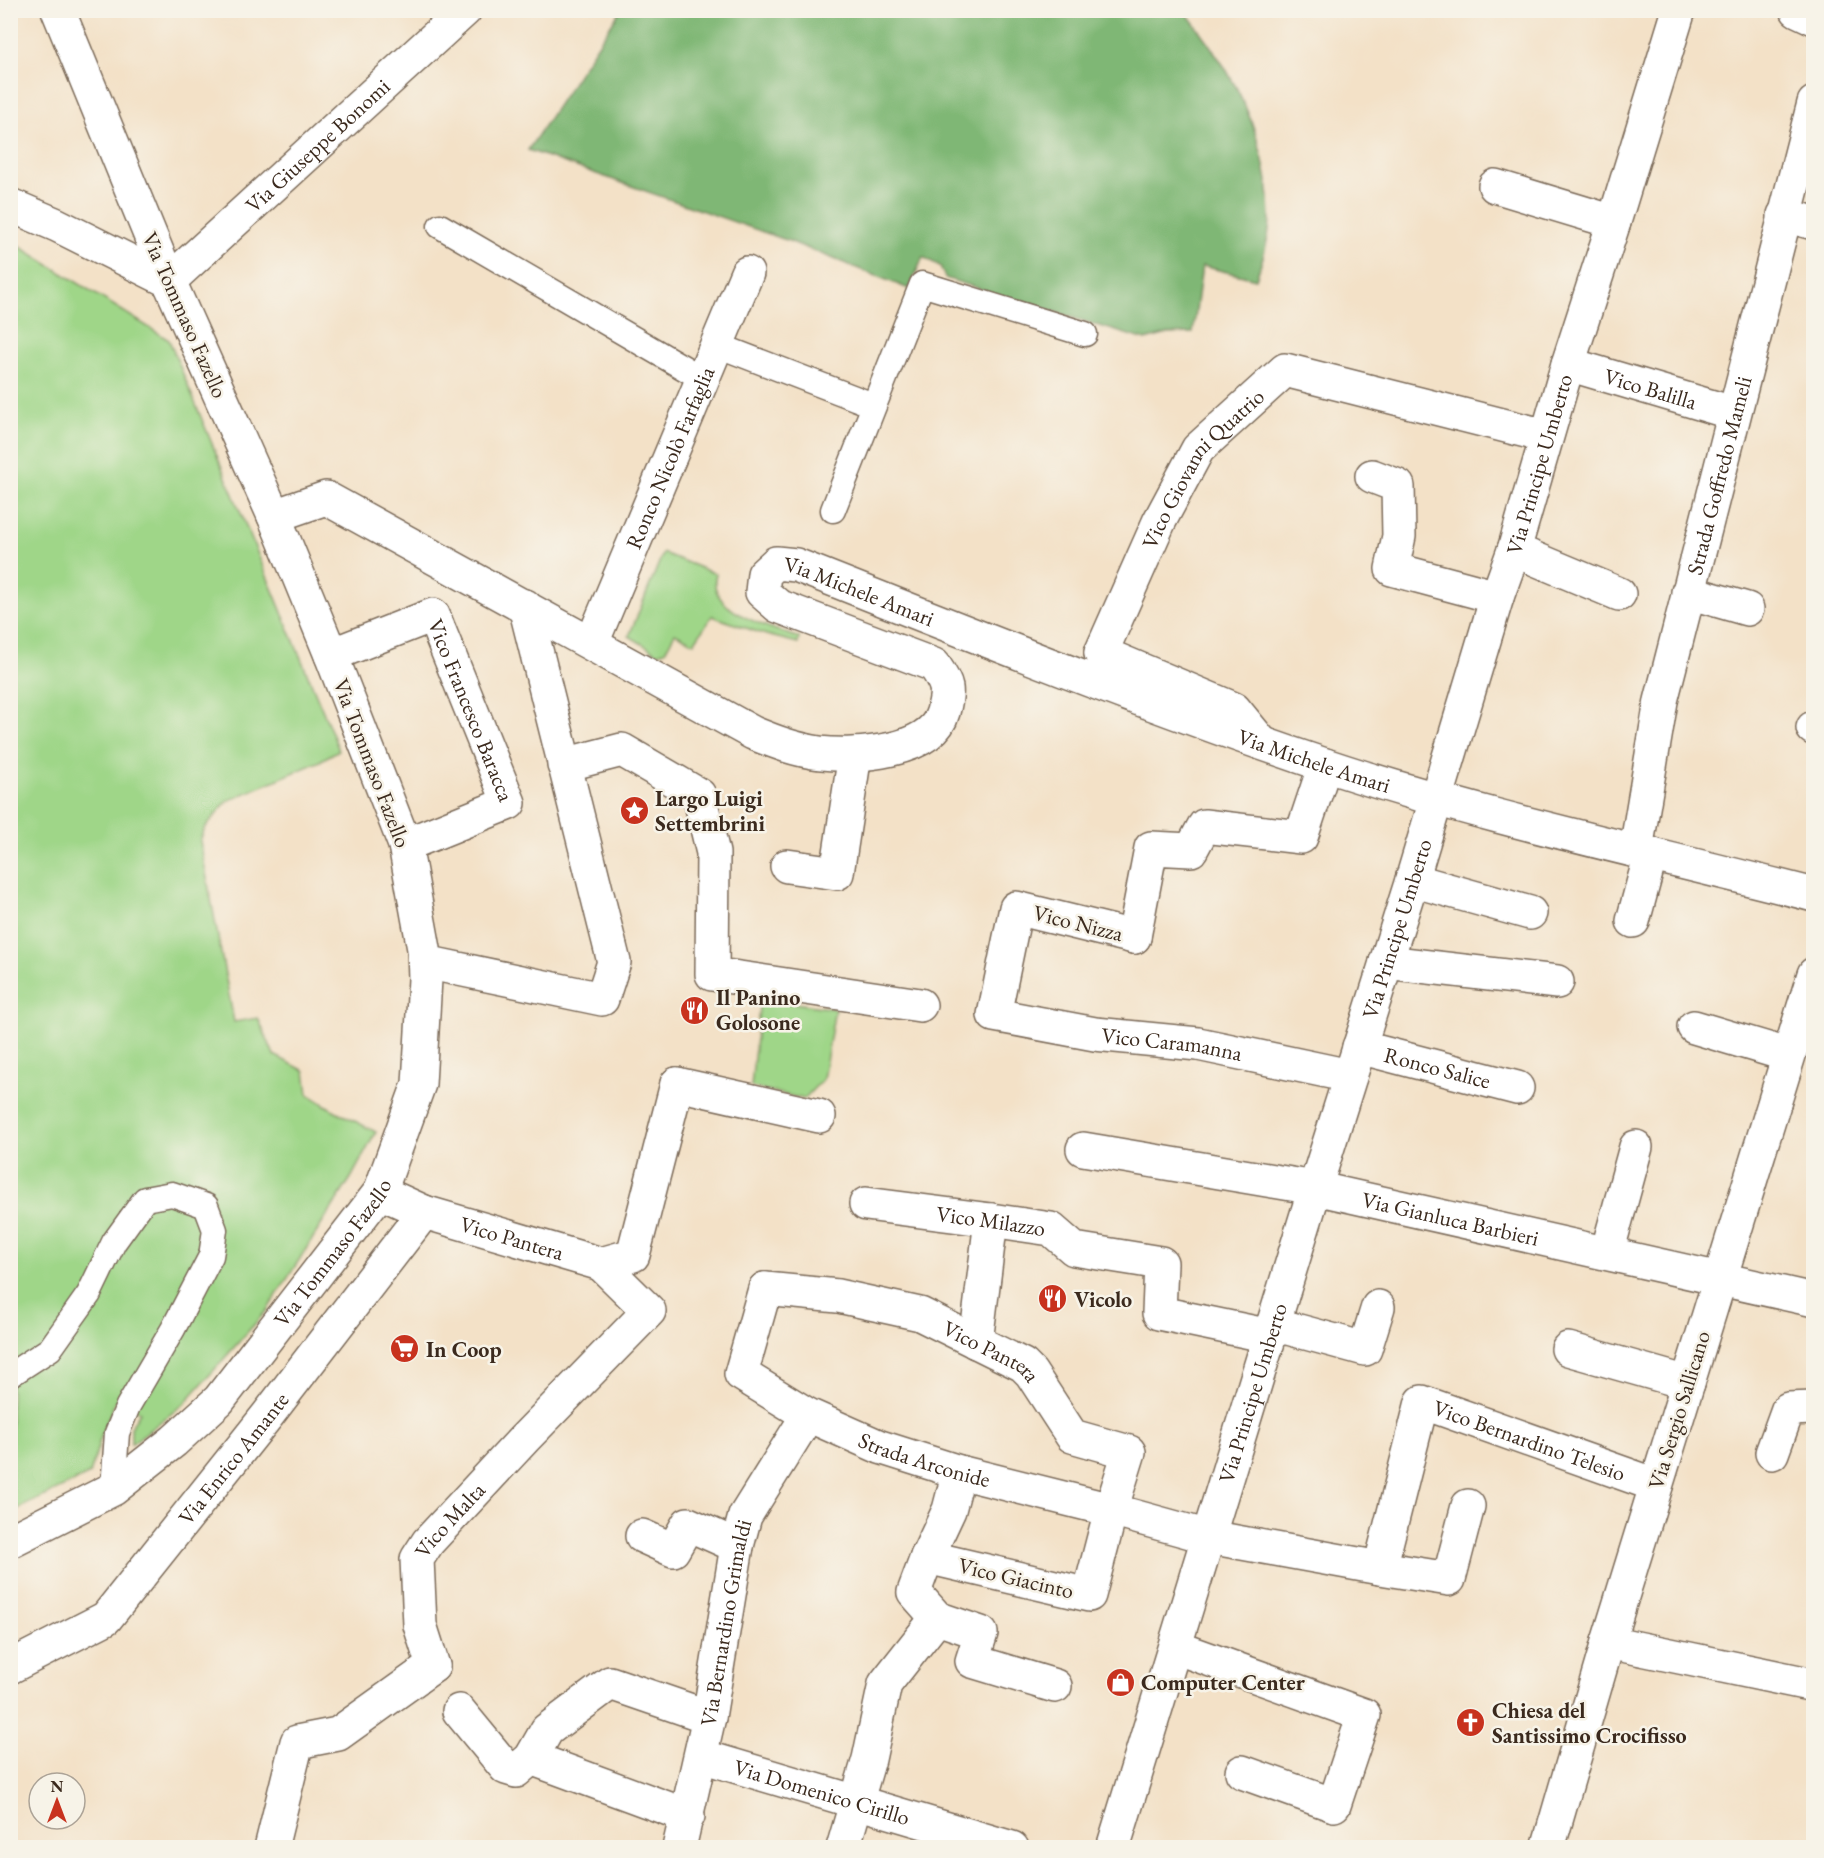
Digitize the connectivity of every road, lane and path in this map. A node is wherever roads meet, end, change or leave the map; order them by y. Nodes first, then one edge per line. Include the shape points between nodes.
1 (58, 10) edge
2 (465, 10) edge
3 (1679, 10) edge
4 (1797, 10) edge
5 (1814, 18) edge
6 (1812, 119) edge
7 (1495, 186) dead end
8 (10, 205) edge
9 (1799, 219) edge
10 (1614, 222) junction
11 (440, 226) dead end
12 (747, 273) dead end
13 (169, 281) junction
14 (1085, 334) dead end
15 (717, 345) junction
16 (1568, 364) junction
17 (703, 379) junction
18 (873, 405) junction
19 (1733, 413) junction
20 (1546, 436) junction
21 (1372, 476) dead end
22 (833, 510) dead end
23 (274, 516) junction
24 (1514, 550) junction
25 (1688, 592) junction
26 (1619, 594) dead end
27 (1497, 597) junction
28 (525, 606) junction
29 (1747, 609) dead end
30 (592, 644) junction
31 (332, 655) junction
32 (1261, 742) junction
33 (855, 754) junction
34 (564, 765) junction
35 (1325, 765) junction
36 (1436, 798) junction
37 (405, 845) junction
38 (1643, 852) junction
39 (787, 866) dead end
40 (1412, 880) junction
41 (1814, 895) edge
42 (1530, 913) dead end
43 (1633, 921) dead end
44 (425, 962) junction
45 (1386, 962) junction
46 (1557, 982) dead end
47 (1812, 985) edge
48 (920, 1005) dead end
49 (994, 1015) joint
50 (1694, 1027) dead end
51 (1788, 1055) junction
52 (1355, 1062) junction
53 (1517, 1088) dead end
54 (819, 1116) dead end
55 (1636, 1147) dead end
56 (1083, 1149) dead end
57 (1315, 1188) junction
58 (380, 1192) junction
59 (866, 1204) dead end
60 (423, 1212) junction
61 (990, 1220) junction
62 (1607, 1253) junction
63 (601, 1264) junction
64 (1720, 1279) junction
65 (765, 1289) joint
66 (1814, 1300) edge
67 (1378, 1307) dead end
68 (1272, 1330) junction
69 (976, 1342) junction
70 (1568, 1349) dead end
71 (10, 1375) edge
72 (1688, 1383) junction
73 (1814, 1408) edge
74 (808, 1415) junction
75 (1772, 1453) dead end
76 (959, 1472) junction
77 (1656, 1485) junction
78 (112, 1489) junction
79 (1468, 1506) dead end
80 (1111, 1510) junction
81 (642, 1536) dead end
82 (1209, 1537) junction
83 (10, 1541) edge
84 (738, 1546) junction
85 (927, 1557) junction
86 (1380, 1568) junction
87 (937, 1618) junction
88 (1608, 1642) junction
89 (1175, 1647) junction
90 (10, 1667) edge
91 (1814, 1685) edge
92 (1054, 1686) dead end
93 (459, 1711) dead end
94 (710, 1717) junction
95 (701, 1756) junction
96 (531, 1758) junction
97 (1242, 1772) dead end
98 (856, 1802) junction
99 (688, 1815) junction
100 (274, 1847) edge
101 (679, 1848) edge
102 (843, 1848) edge
103 (1012, 1848) edge
104 (1113, 1848) edge
105 (1548, 1848) edge

1 - 13 street, Via Tommaso Fazello
2 - 13 street, Via Giuseppe Bonomi
3 - 10 street, Via Principe Umberto
4 - 5 street
6 - 9 street, Strada Goffredo Mameli
7 - 10 street
8 - 13 street
9 - 19 street, Strada Goffredo Mameli
10 - 16 street, Via Principe Umberto
11 - 17 lane
12 - 15 street, Ronco Nicolò Farfaglia
13 - 23 street, Via Tommaso Fazello
14 - 18 lane via 922,284
15 - 17 street, Ronco Nicolò Farfaglia
15 - 18 lane
16 - 19 street, Vico Balilla
16 - 20 street, Via Principe Umberto
17 - 30 street, Ronco Nicolò Farfaglia
18 - 22 lane
19 - 25 street, Strada Goffredo Mameli
20 - 24 street, Via Principe Umberto
20 - 32 street, Vico Giovanni Quatrio via 1285,370 1198,449 1159,522 1101,653 1234,709
21 - 27 street via 1398,486 1399,536 1392,569
23 - 28 street, Via Michele Amari via 326,498
23 - 31 street, Via Tommaso Fazello
24 - 26 street
24 - 27 street, Via Principe Umberto
25 - 29 street
25 - 38 street, Strada Goffredo Mameli via 1661,701
27 - 36 street, Via Principe Umberto
28 - 30 street, Via Michele Amari
28 - 34 street
30 - 33 street, Via Michele Amari via 753,733 819,753
31 - 37 street, Via Tommaso Fazello
31 - 37 street, Vico Francesco Baracca via 433,615 509,803
32 - 33 street, Via Michele Amari via 1095,683 796,565 776,563 764,574 762,592 778,606 934,665 943,678 948,694 941,719 928,735 901,747
32 - 35 street, Via Michele Amari
33 - 39 street via 837,873
34 - 44 street via 614,962 602,999
34 - 48 street via 622,750 699,795 712,853 712,974
35 - 36 street, Via Michele Amari
35 - 49 street, Vico Nizza via 1301,837 1204,826 1191,850 1152,848 1134,937 1016,908
36 - 38 street, Via Michele Amari
36 - 40 street, Via Principe Umberto
37 - 44 street, Via Tommaso Fazello
38 - 41 street, Via Michele Amari
38 - 43 street, Strada Goffredo Mameli
40 - 42 street
40 - 45 street, Via Principe Umberto
44 - 58 street, Via Tommaso Fazello via 419,1084
45 - 46 street
45 - 52 street, Via Principe Umberto
47 - 51 street, Via Sergio Sallicano
49 - 52 street, Vico Caramanna via 1095,1034
50 - 51 street
51 - 64 street, Via Sergio Sallicano
52 - 53 street, Ronco Salice
52 - 57 street, Via Principe Umberto
54 - 63 street via 677,1084 633,1254
55 - 62 street
56 - 57 street, Via Gianluca Barbieri
57 - 62 street, Via Gianluca Barbieri
57 - 68 street, Via Principe Umberto
58 - 60 street, Vico Pantera
58 - 78 street, Via Tommaso Fazello via 219,1400
59 - 61 street, Vico Milazzo
60 - 63 street, Vico Pantera
60 - 90 street, Via Enrico Amante via 106,1618
61 - 68 street, Vico Milazzo via 1051,1229 1074,1249 1161,1263 1159,1313
61 - 69 street
62 - 64 street, Via Gianluca Barbieri
63 - 100 street, Vico Malta via 649,1311 428,1542 417,1559 420,1625 433,1666 338,1734 297,1742
64 - 66 street, Via Gianluca Barbieri
64 - 72 street, Via Sergio Sallicano
65 - 69 street, Vico Pantera via 838,1296 920,1314
65 - 74 street, Strada Arconide via 741,1374
67 - 68 street via 1365,1349
68 - 82 street, Via Principe Umberto
69 - 80 street, Vico Pantera via 1023,1365 1072,1436 1129,1452
70 - 72 street
71 - 78 lane via 50,1349 89,1294 114,1242 146,1199 172,1194 206,1206 215,1230 211,1256 128,1406 117,1433
72 - 77 street, Via Sergio Sallicano
73 - 75 street via 1788,1409
74 - 76 street, Strada Arconide via 880,1447
74 - 84 street, Via Bernardino Grimaldi via 745,1516
76 - 80 street, Strada Arconide
76 - 85 street via 949,1510
77 - 86 street, Vico Bernardino Telesio via 1422,1402
77 - 88 street, Via Sergio Sallicano
78 - 83 street, Via Tommaso Fazello
79 - 86 street via 1449,1579
80 - 82 street, Strada Arconide
80 - 85 street, Vico Giacinto via 1089,1595
81 - 84 street via 674,1550 687,1524
82 - 86 street
82 - 89 street, Via Principe Umberto
84 - 94 street, Via Bernardino Grimaldi
85 - 87 street via 914,1592
87 - 92 street via 981,1633 972,1661
87 - 98 street via 885,1684
88 - 91 street
88 - 105 street, Via Sergio Sallicano
89 - 97 street via 1364,1715 1334,1805
89 - 104 street, Via Principe Umberto
93 - 96 street via 506,1768 516,1772
94 - 95 street, Via Bernardino Grimaldi
94 - 96 street via 610,1683 547,1731
95 - 98 street, Via Domenico Cirillo
95 - 99 street, Via Bernardino Grimaldi
96 - 99 street
98 - 102 street
98 - 103 street, Via Domenico Cirillo
99 - 101 street, Via Bernardino Grimaldi

